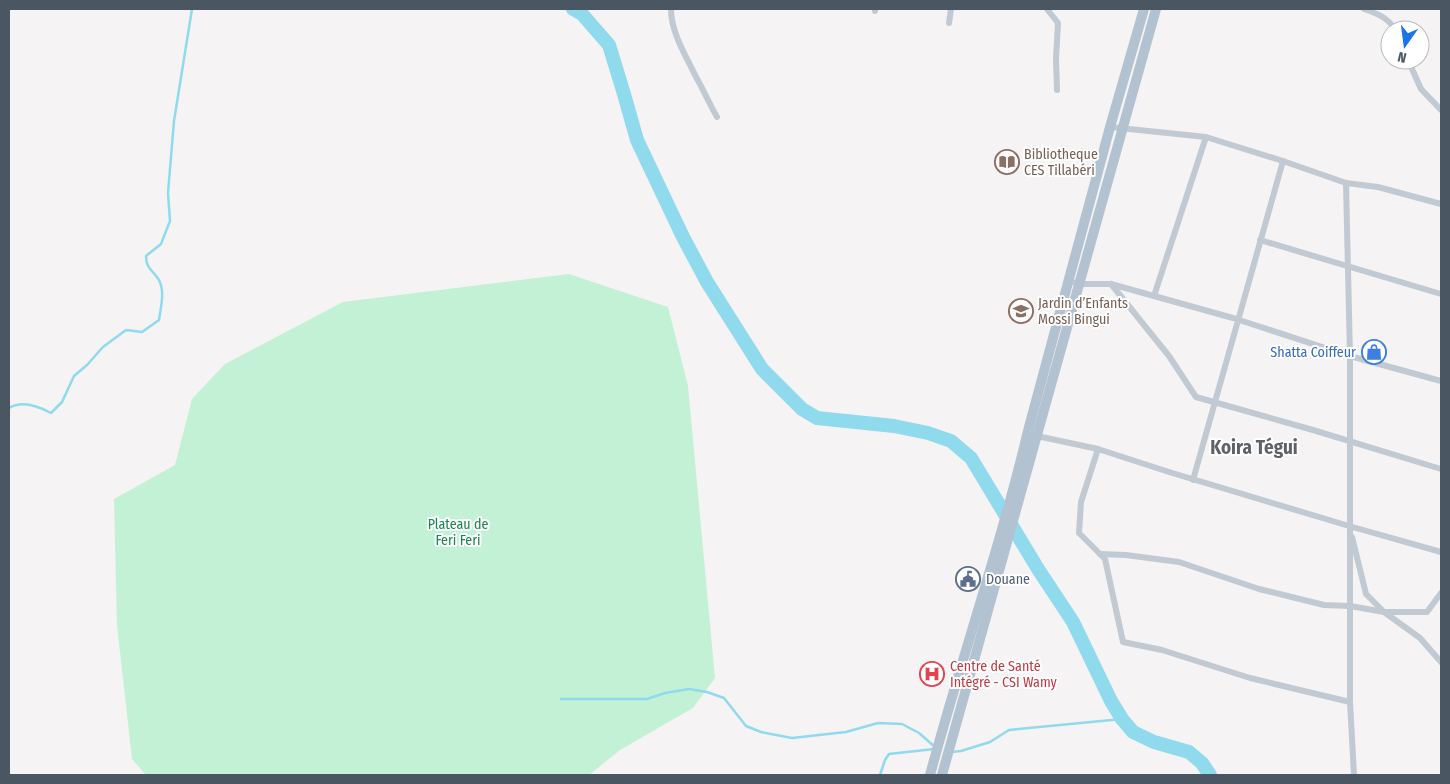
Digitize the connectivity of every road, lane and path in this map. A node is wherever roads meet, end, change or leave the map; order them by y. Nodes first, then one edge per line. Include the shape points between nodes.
1 (671, 9) edge
2 (951, 9) edge
3 (1047, 9) edge
4 (1144, 9) edge
5 (1156, 9) edge
6 (1364, 9) edge
7 (1387, 20) edge
8 (949, 23) dead end
9 (1412, 70) edge
10 (1057, 90) dead end
11 (1441, 110) edge
12 (717, 117) dead end
13 (1110, 127) junction
14 (1121, 129) junction
15 (1206, 137) junction
16 (1283, 161) junction
17 (1346, 183) junction
18 (1441, 204) edge
19 (1260, 240) junction
20 (1347, 265) junction
21 (1068, 281) junction
22 (1080, 284) junction
23 (1111, 284) junction
24 (1441, 294) edge
25 (1154, 296) junction
26 (1238, 320) junction
27 (1350, 356) junction
28 (1441, 381) edge
29 (1215, 402) junction
30 (1037, 436) junction
31 (1349, 442) junction
32 (1098, 449) junction
33 (1441, 469) edge
34 (1193, 480) junction
35 (1014, 503) junction
36 (1349, 526) junction
37 (1441, 552) edge
38 (1100, 554) junction
39 (1441, 594) edge
40 (1350, 606) junction
41 (983, 610) junction
42 (1384, 612) junction
43 (1441, 662) edge
44 (1350, 702) junction
45 (930, 775) edge
46 (942, 775) edge
47 (1354, 775) edge

1 - 12 street via 677,38
2 - 8 street
3 - 10 street via 1058,23
4 - 13 main road
5 - 14 main road
6 - 7 street
9 - 11 street via 1421,90
13 - 14 street
13 - 21 main road
14 - 15 street
14 - 22 main road
15 - 16 street
15 - 25 street
16 - 17 street
16 - 19 street
17 - 18 street via 1378,187
17 - 20 street
19 - 20 street
19 - 26 street
20 - 24 street
20 - 27 street
21 - 22 street
21 - 35 main road
22 - 23 street
22 - 30 main road
23 - 25 street
23 - 29 street via 1169,356 1196,397
25 - 26 street
26 - 27 street
26 - 29 street
27 - 28 street
27 - 31 street
29 - 31 street
29 - 34 street
30 - 32 street
30 - 35 main road
31 - 33 street
31 - 36 street
32 - 34 street
32 - 38 street via 1081,502 1079,533
34 - 36 street
35 - 41 main road via 1001,532
35 - 41 main road via 1009,539
36 - 37 street
36 - 40 street
36 - 42 street via 1366,594
38 - 40 street via 1179,562 1293,598 1324,605
38 - 44 street via 1106,559 1123,642
39 - 42 street via 1427,612
40 - 42 street
40 - 44 street
41 - 45 main road
41 - 46 main road
42 - 43 street via 1420,638
44 - 47 street

